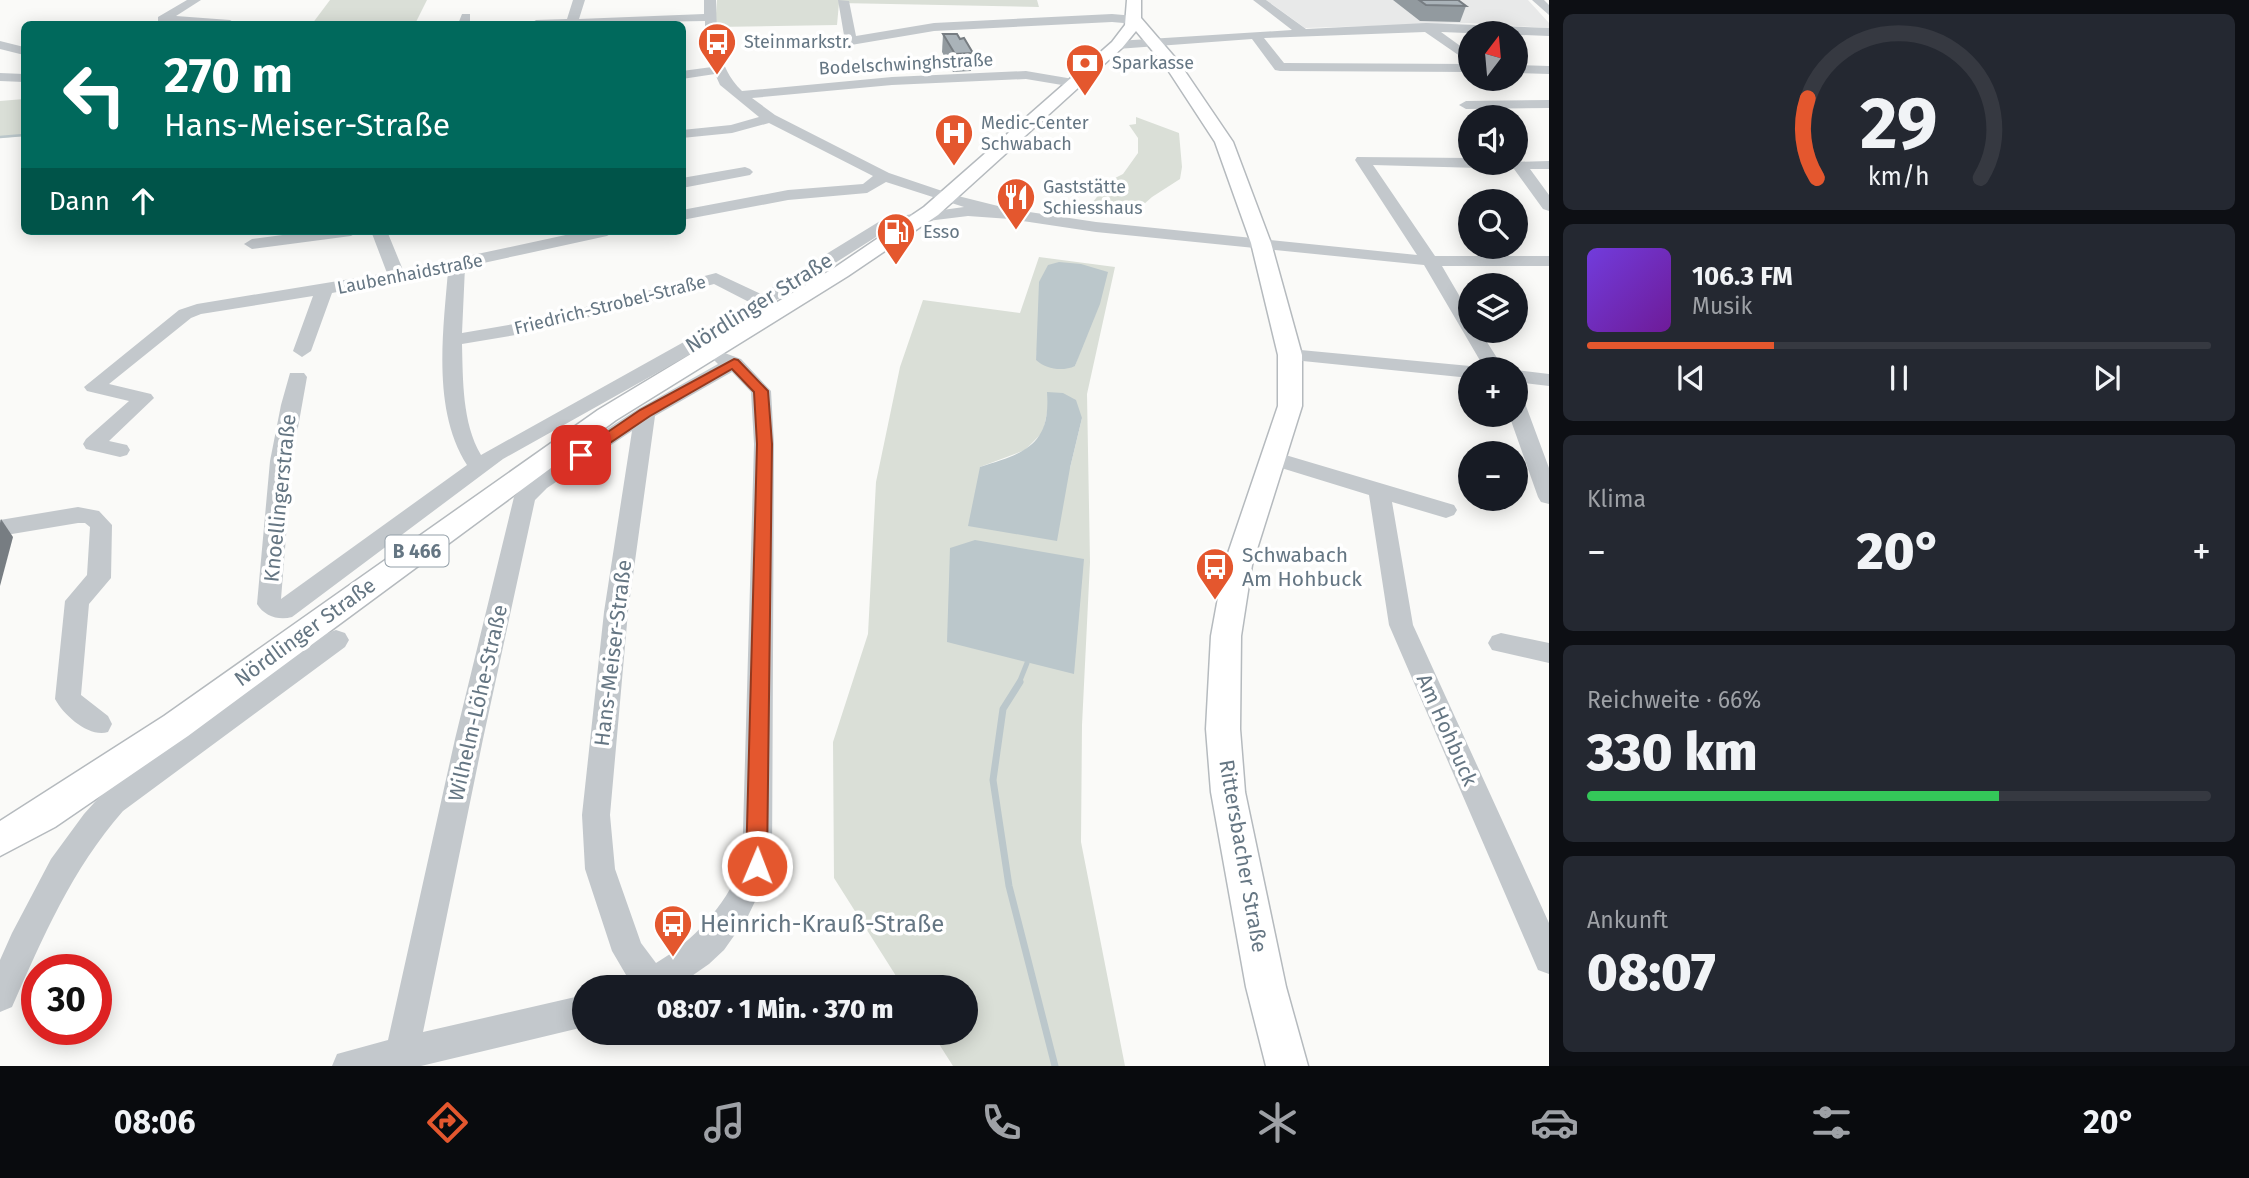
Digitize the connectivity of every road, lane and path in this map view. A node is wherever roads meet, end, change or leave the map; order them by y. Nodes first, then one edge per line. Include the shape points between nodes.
1 (195, 0) edge
2 (579, 0) edge
3 (710, 0) edge
4 (1134, 0) edge
5 (1259, 0) edge
6 (1538, 0) edge
7 (843, 1) edge
8 (1549, 12) edge
9 (709, 17) junction
10 (164, 19) junction
11 (1135, 20) junction
12 (159, 21) edge
13 (190, 21) edge
14 (573, 21) edge
15 (618, 21) edge
16 (1426, 27) junction
17 (1302, 32) junction
18 (1549, 32) edge
19 (1255, 35) junction
20 (1154, 42) junction
21 (0, 45) edge
22 (1117, 45) junction
23 (21, 50) edge
24 (1458, 50) edge
25 (1458, 68) edge
26 (1528, 69) edge
27 (718, 70) junction
28 (1549, 70) edge
29 (21, 73) edge
30 (686, 74) edge
31 (3, 78) edge
32 (21, 78) edge
33 (1074, 83) junction
34 (739, 95) junction
35 (1549, 104) edge
36 (1465, 105) dead end
37 (770, 118) junction
38 (686, 134) edge
39 (1362, 160) joint
40 (1458, 163) edge
41 (1528, 165) edge
42 (1549, 165) edge
43 (863, 166) junction
44 (745, 172) dead end
45 (1526, 175) edge
46 (884, 176) junction
47 (686, 182) edge
48 (951, 195) junction
49 (1549, 205) edge
50 (686, 214) edge
51 (1010, 214) junction
52 (926, 215) junction
53 (1045, 219) junction
54 (321, 235) edge
55 (381, 235) edge
56 (588, 235) edge
57 (864, 238) joint
58 (1261, 243) junction
59 (252, 244) dead end
60 (1430, 261) junction
61 (1549, 261) edge
62 (457, 266) junction
63 (397, 277) junction
64 (324, 290) junction
65 (764, 302) junction
66 (1458, 309) edge
67 (452, 340) junction
68 (302, 351) dead end
69 (1290, 355) junction
70 (722, 358) junction
71 (1458, 371) edge
72 (297, 377) dead end
73 (1528, 377) edge
74 (1549, 380) edge
75 (645, 413) junction
76 (1524, 427) edge
77 (120, 450) dead end
78 (1272, 458) junction
79 (479, 468) junction
80 (1379, 491) junction
81 (1549, 497) edge
82 (1446, 510) dead end
83 (0, 528) edge
84 (283, 611) joint
85 (336, 640) dead end
86 (1501, 643) dead end
87 (1549, 653) edge
88 (99, 724) dead end
89 (0, 840) edge
90 (1549, 959) edge
91 (641, 975) edge
92 (664, 975) edge
93 (0, 996) edge
94 (572, 1015) edge
95 (402, 1052) junction
96 (349, 1066) edge
97 (1287, 1066) edge

1 - 10 street
2 - 14 street
3 - 9 street
4 - 11 main road
5 - 17 street
6 - 8 street
7 - 11 street via 851,41 934,27
9 - 15 street
9 - 27 street
10 - 12 street
10 - 13 street
11 - 20 main road, Rittersbacher Straße
11 - 22 main road, Nördlinger Straße / B 466
16 - 17 street
16 - 18 street
16 - 24 street
17 - 19 street
19 - 20 street
19 - 25 street via 1280,67
20 - 22 street
20 - 58 main road, Rittersbacher Straße via 1224,142
21 - 23 street
22 - 33 main road, Nördlinger Straße / B 466
26 - 28 street
27 - 30 street
27 - 34 street
29 - 31 street
31 - 32 street
33 - 34 street, Bodelschwinghstraße via 1026,75
33 - 48 main road, Nördlinger Straße / B 466
34 - 37 street
35 - 36 street
37 - 38 street via 732,129
37 - 43 street
39 - 40 street
39 - 60 street
41 - 42 street
43 - 46 street
43 - 48 street
44 - 47 street
45 - 49 street
46 - 48 street
46 - 50 street via 867,188 788,195
48 - 51 street
48 - 52 main road, Nördlinger Straße / B 466
48 - 53 street
51 - 52 street
51 - 53 street
52 - 57 street, Nördlinger Straße via 891,221
52 - 70 main road, Nördlinger Straße / B 466
53 - 58 street
54 - 59 street
55 - 63 street
56 - 62 street, Laubenhaidstraße
57 - 65 street, Nördlinger Straße
58 - 60 street
58 - 69 main road, Rittersbacher Straße
60 - 61 street
60 - 66 street
62 - 63 street, Laubenhaidstraße
62 - 67 street
63 - 64 street, Laubenhaidstraße
64 - 68 street
64 - 77 street, Laubenhaidstraße via 197,309 173,321 94,387 144,398 93,444
65 - 67 street, Friedrich-Strobel-Straße via 716,278 534,326
65 - 79 street, Nördlinger Straße via 496,454
67 - 79 street via 458,411 470,457
69 - 71 street
69 - 78 main road, Rittersbacher Straße via 1290,407
70 - 75 street
70 - 89 main road, Nördlinger Straße / B 466 via 607,415 176,726
70 - 92 street via 761,391 757,866 745,897 694,959
72 - 84 street, Knoellingerstraße via 287,415 274,531 270,604
73 - 74 street
75 - 91 street, Hans-Meiser-Straße via 616,612 596,815 600,869
75 - 95 street, Wilhelm-Löhe-Straße via 525,497
76 - 81 street
78 - 80 street
78 - 97 main road, Rittersbacher Straße via 1238,565 1226,636 1223,729 1228,792 1266,987
79 - 84 street, Nördlinger Straße
80 - 82 street
80 - 90 street, Am Hohbuck via 1401,625
83 - 88 street via 78,515 91,516 101,525 99,578 77,601 68,699
85 - 93 street via 113,802 88,828 52,887
86 - 87 street
94 - 95 street
95 - 96 street

